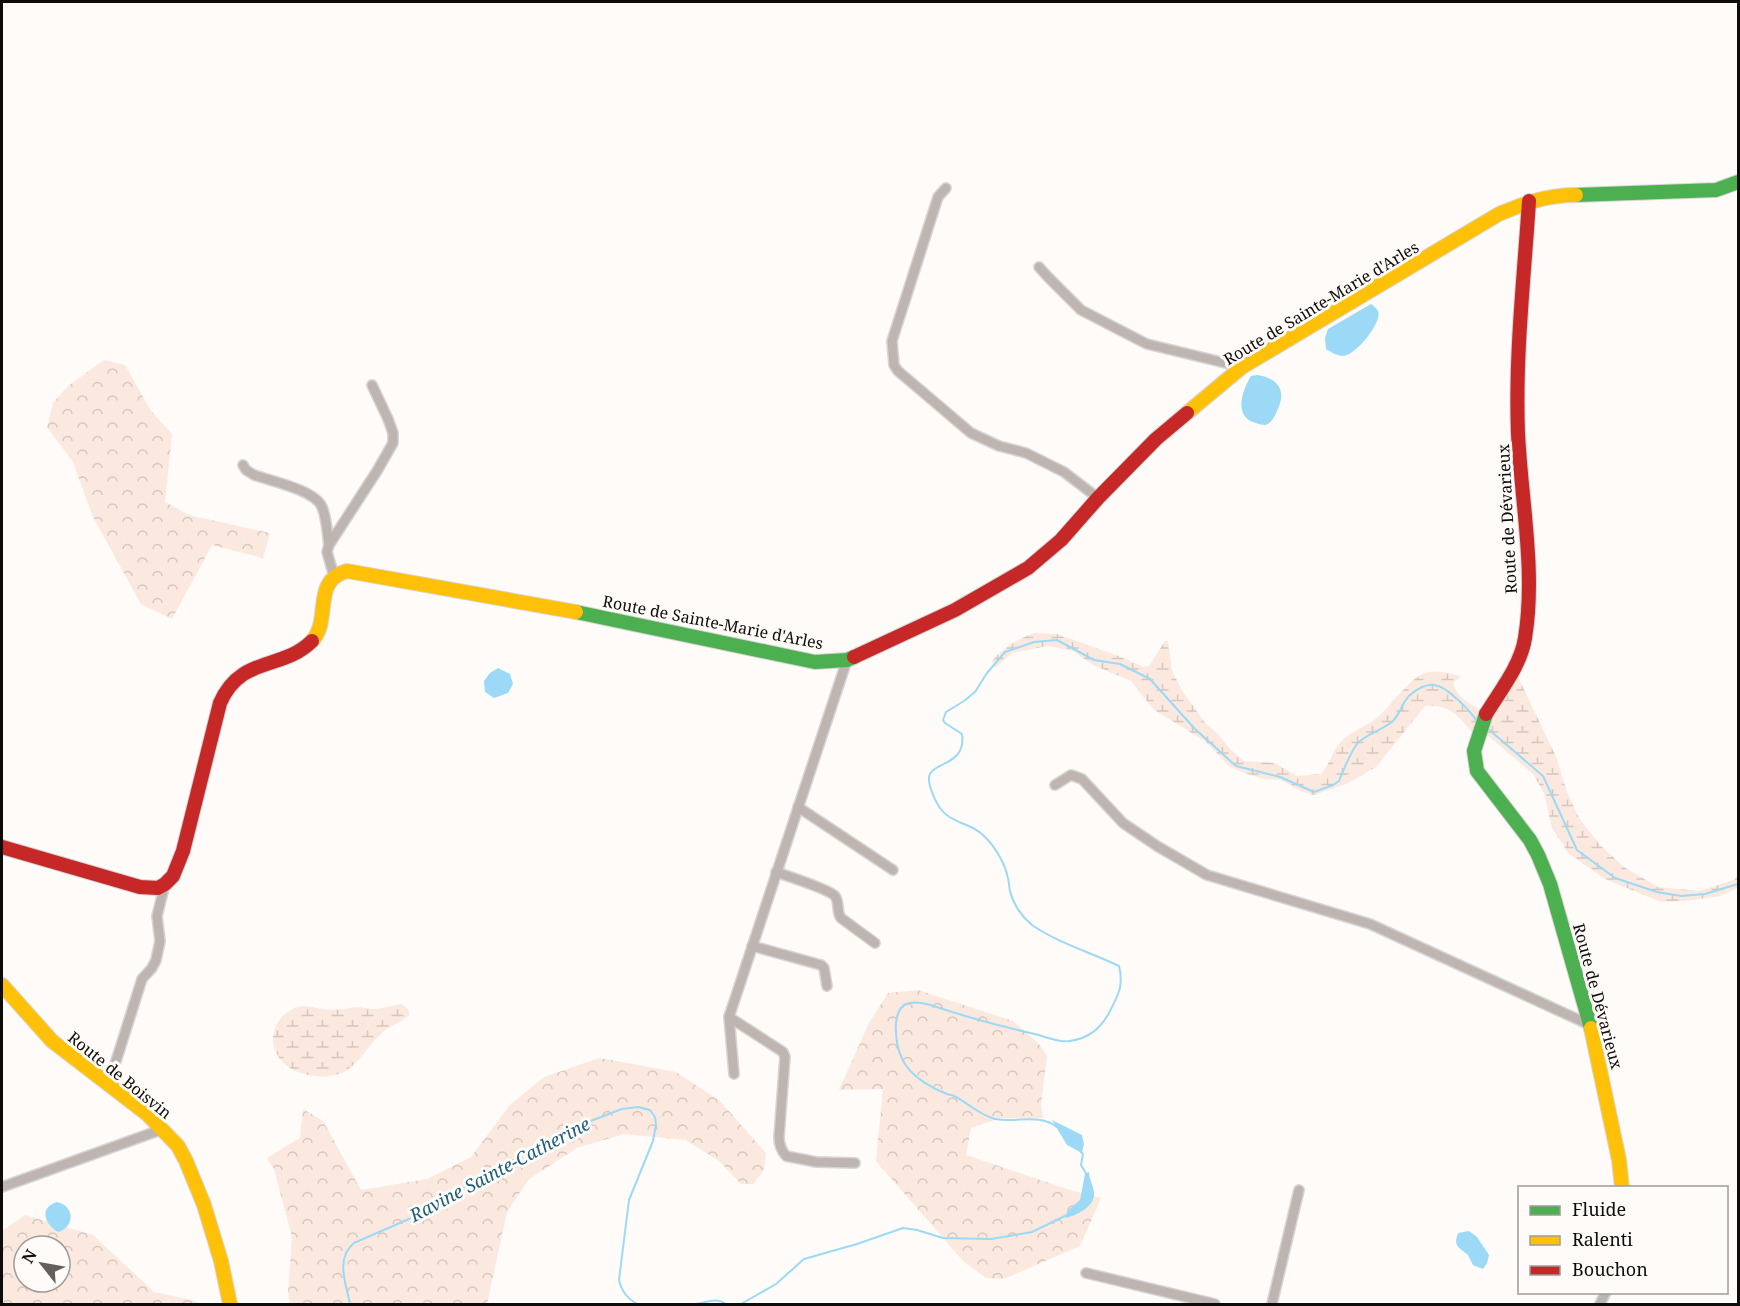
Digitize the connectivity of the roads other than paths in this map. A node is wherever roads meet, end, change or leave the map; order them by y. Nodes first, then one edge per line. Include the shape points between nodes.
1 (1738, 182) edge
2 (946, 188) dead end
3 (1529, 201) junction
4 (1040, 267) dead end
5 (1242, 367) junction
6 (372, 385) dead end
7 (243, 465) dead end
8 (1098, 498) junction
9 (329, 545) junction
10 (334, 576) junction
11 (847, 660) junction
12 (1055, 785) dead end
13 (798, 807) junction
14 (2, 847) edge
15 (893, 870) dead end
16 (776, 872) junction
17 (165, 884) junction
18 (875, 943) dead end
19 (752, 946) junction
20 (2, 985) edge
21 (827, 986) dead end
22 (729, 1017) junction
23 (1590, 1025) junction
24 (734, 1074) dead end
25 (106, 1082) junction
26 (163, 1129) junction
27 (855, 1163) dead end
28 (1622, 1186) edge
29 (2, 1187) edge
30 (1299, 1190) dead end
31 (1086, 1273) dead end
32 (230, 1305) edge
33 (1215, 1305) edge
34 (1272, 1305) edge

1 - 3 main road, Route de Sainte-Marie d'Arles via 1716,190 1561,195
2 - 8 street via 938,197 892,341 894,365 971,433 1064,472
3 - 5 main road, Route de Sainte-Marie d'Arles via 1499,214
3 - 23 main road, Route de Dévarieux via 1518,373 1518,432 1529,585 1526,639 1518,661 1485,715 1474,752 1477,771 1538,855
4 - 5 street via 1081,309 1147,344
5 - 8 main road, Route de Sainte-Marie d'Arles via 1156,439
6 - 9 street via 388,419 393,443
7 - 9 street via 254,475 305,492 318,501
8 - 11 main road, Route de Sainte-Marie d'Arles via 1061,540 1028,568 955,610
9 - 10 street via 327,552
10 - 11 main road, Route de Sainte-Marie d'Arles via 347,571 591,615 815,662
10 - 17 main road via 325,591 322,621 305,648 239,676 228,687 220,703 183,851 173,876
11 - 13 street
12 - 23 street via 1071,775 1082,779 1123,823 1207,875 1370,924
13 - 15 street
13 - 16 street
14 - 17 main road via 140,886 158,888
16 - 18 street via 832,893 841,918
16 - 19 street
17 - 25 street via 157,916 160,941 156,960 142,979 111,1077
19 - 21 street via 821,965
19 - 22 street
20 - 25 main road, Route de Boisvin via 52,1041
22 - 24 street
22 - 27 street via 785,1057 779,1137 783,1153 816,1162
23 - 28 main road, Route de Dévarieux
25 - 26 main road, Route de Boisvin
26 - 29 street
26 - 32 main road, Route de Boisvin via 178,1146 204,1204
30 - 34 street
31 - 33 street

